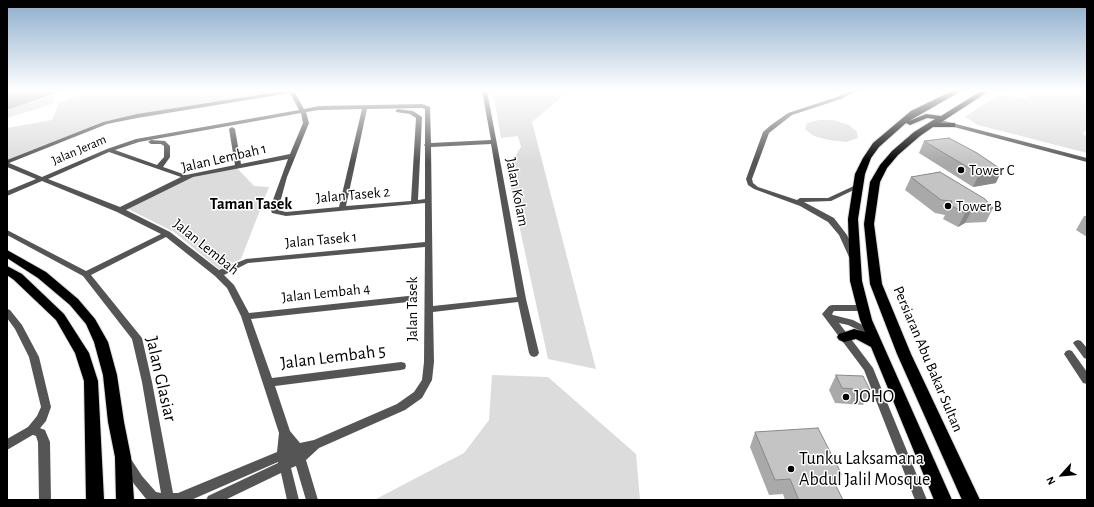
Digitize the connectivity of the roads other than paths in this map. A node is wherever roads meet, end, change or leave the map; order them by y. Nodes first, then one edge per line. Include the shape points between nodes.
1 (155, 115) edge
2 (281, 115) edge
3 (303, 115) edge
4 (363, 115) edge
5 (415, 115) edge
6 (428, 115) edge
7 (488, 115) edge
8 (789, 115) edge
9 (912, 115) edge
10 (946, 115) edge
11 (926, 116) joint
12 (939, 119) junction
13 (955, 124) junction
14 (232, 129) dead end
15 (884, 138) junction
16 (493, 142) junction
17 (427, 146) junction
18 (111, 151) junction
19 (292, 156) junction
20 (1087, 159) edge
21 (7, 164) edge
22 (238, 166) junction
23 (159, 167) junction
24 (186, 177) junction
25 (41, 180) junction
26 (858, 186) junction
27 (7, 194) edge
28 (791, 199) junction
29 (429, 201) junction
30 (414, 202) junction
31 (342, 209) junction
32 (120, 210) junction
33 (7, 232) edge
34 (167, 234) junction
35 (429, 244) junction
36 (7, 253) edge
37 (854, 259) junction
38 (7, 270) edge
39 (86, 274) junction
40 (218, 274) junction
41 (408, 299) dead end
42 (522, 299) junction
43 (862, 308) junction
44 (428, 309) junction
45 (7, 312) edge
46 (246, 316) junction
47 (830, 318) junction
48 (844, 337) junction
49 (874, 338) junction
50 (1078, 343) dead end
51 (534, 353) dead end
52 (1069, 354) dead end
53 (1087, 355) edge
54 (401, 366) dead end
55 (1087, 380) edge
56 (268, 383) junction
57 (32, 430) junction
58 (285, 433) junction
59 (7, 445) edge
60 (299, 453) junction
61 (123, 457) junction
62 (283, 460) junction
63 (45, 500) edge
64 (95, 500) edge
65 (126, 500) edge
66 (168, 500) edge
67 (212, 500) edge
68 (293, 500) edge
69 (312, 500) edge
70 (921, 500) edge
71 (943, 500) edge
72 (972, 500) edge

1 - 21 street via 112,122
2 - 18 street, Jalan Jeram via 138,140
3 - 19 street via 306,123
4 - 31 street
5 - 30 street via 419,117
6 - 17 street, Jalan Tasek
7 - 16 street, Jalan Kolam
8 - 28 street via 766,132 749,179 750,184 763,191
9 - 15 highway
10 - 12 highway, Persiaran Abu Bakar Sultan
11 - 12 highway
11 - 15 highway
12 - 13 highway
12 - 13 highway
12 - 72 highway, Persiaran Abu Bakar Sultan via 895,152 878,174 872,202 870,237 876,284 904,354
13 - 20 street
14 - 22 street
15 - 26 highway via 867,158
16 - 17 street
16 - 42 street, Jalan Kolam
17 - 29 street, Jalan Tasek
18 - 23 street
18 - 23 street via 163,142 167,146 168,157
18 - 25 street, Jalan Jeram
19 - 22 street, Jalan Lembah 1
19 - 31 street, Jalan Tasek 2 via 275,211 280,213
21 - 25 street, Jalan Lembah
22 - 24 street, Jalan Lembah 1
23 - 24 street
24 - 32 street, Jalan Lembah 1
25 - 27 street, Jalan Jeram
25 - 32 street, Jalan Lembah
26 - 28 street via 829,200
26 - 37 highway via 853,219
28 - 37 street via 831,220 843,235
29 - 30 street, Jalan Tasek 2
29 - 35 street, Jalan Tasek
30 - 31 street, Jalan Tasek 2
32 - 34 street, Jalan Lembah
33 - 39 street, Jalan Glasiar
34 - 39 street
34 - 40 street, Jalan Lembah
35 - 40 street, Jalan Tasek 1 via 246,261
35 - 44 street, Jalan Tasek
36 - 61 highway via 51,282 74,302 91,322 101,342 110,375
37 - 43 highway
38 - 64 highway via 18,277 60,317 82,353 91,381
39 - 66 street, Jalan Glasiar via 137,338
40 - 46 street, Jalan Lembah via 231,287
41 - 46 street, Jalan Lembah 4
42 - 44 street
42 - 51 street, Jalan Kolam
43 - 47 street via 832,308 827,314
43 - 49 highway
44 - 60 street, Jalan Tasek via 427,380 418,395 401,407
45 - 57 street via 19,327 34,357 46,407 42,418
46 - 56 street, Jalan Lembah
47 - 48 street
47 - 49 street via 850,322
48 - 49 highway via 859,334
48 - 70 street via 868,368
49 - 71 highway
50 - 53 street
52 - 55 street
54 - 56 street, Jalan Lembah 5
56 - 58 street, Jalan Lembah
57 - 59 street
57 - 63 street via 41,433 44,442
58 - 60 street, Jalan Lembah
58 - 62 street, Jalan Lembah
60 - 62 street, Jalan Tasek
60 - 69 street, Jalan Lembah
61 - 65 highway
61 - 66 street via 153,498
62 - 66 street, Jalan Tasek via 192,494
62 - 67 street, Jalan Tasek
62 - 68 street, Jalan Lembah

